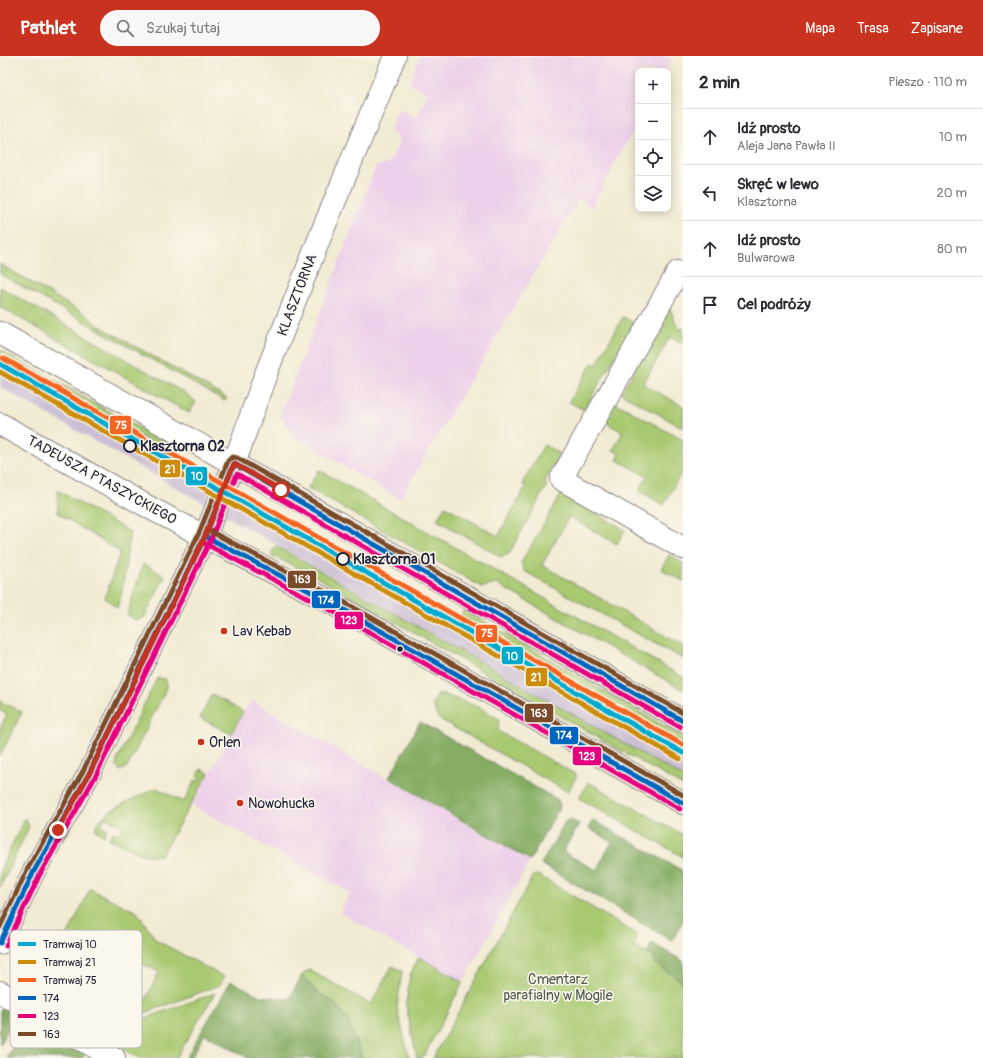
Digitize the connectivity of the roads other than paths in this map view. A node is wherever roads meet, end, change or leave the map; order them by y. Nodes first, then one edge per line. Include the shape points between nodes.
1 (395, 56) edge
2 (683, 275) edge
3 (0, 333) edge
4 (0, 424) edge
5 (234, 464) junction
6 (205, 536) junction
7 (683, 548) edge
8 (683, 720) edge
9 (683, 803) edge
10 (0, 943) edge
11 (0, 992) edge
12 (10, 998) edge
13 (97, 1048) edge
14 (114, 1058) edge

1 - 5 main road, KLASZTORNA via 265,376
2 - 7 main road via 678,272 560,479
3 - 5 main road
4 - 6 main road, TADEUSZA PTASZYCKIEGO
5 - 6 main road, KLASZTORNA
5 - 8 main road
6 - 9 main road, TADEUSZA PTASZYCKIEGO via 332,603
6 - 10 main road, KLASZTORNA via 89,774 34,871
11 - 12 main road
13 - 14 main road

